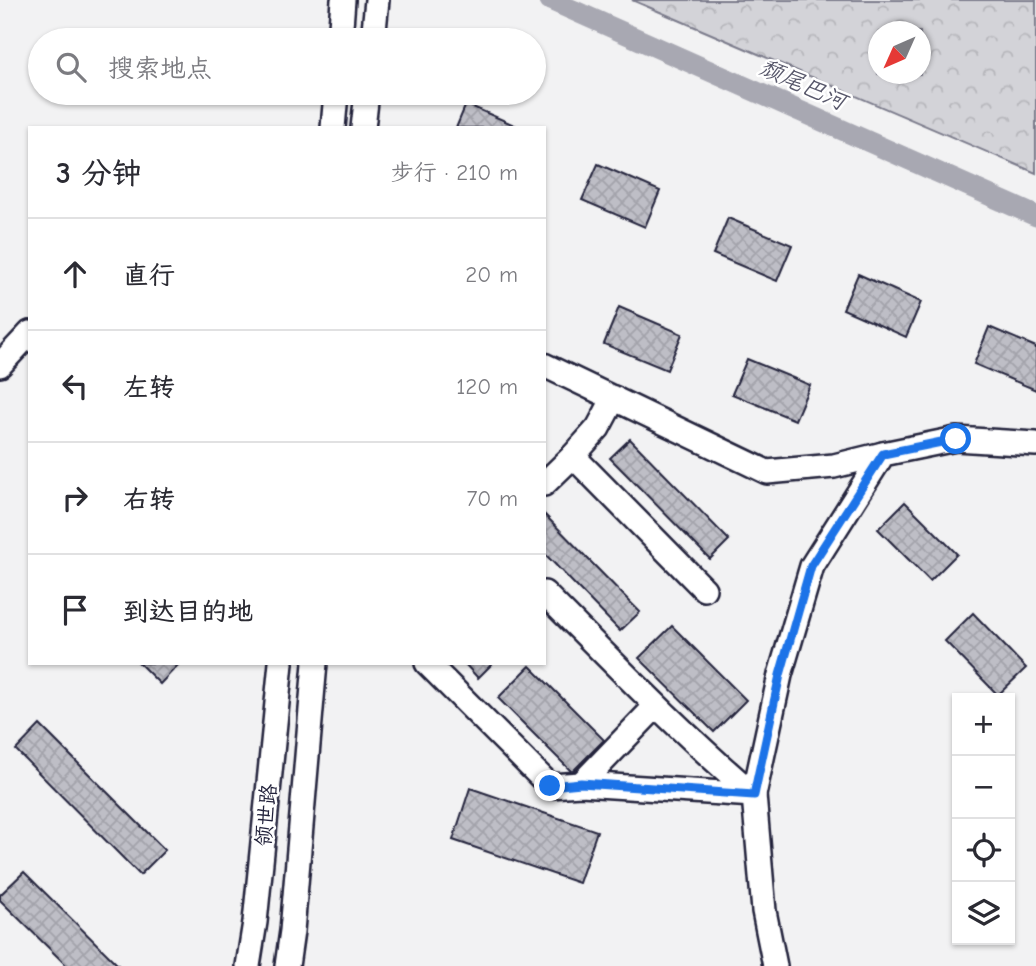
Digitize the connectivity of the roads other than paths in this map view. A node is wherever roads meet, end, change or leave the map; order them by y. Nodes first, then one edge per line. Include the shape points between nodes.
1 (343, 0) edge
2 (377, 0) edge
3 (341, 28) edge
4 (374, 28) edge
5 (335, 105) edge
6 (366, 105) edge
7 (333, 126) edge
8 (363, 126) edge
9 (28, 335) edge
10 (0, 365) edge
11 (546, 366) edge
12 (614, 398) junction
13 (1036, 444) edge
14 (883, 454) junction
15 (573, 456) junction
16 (546, 482) edge
17 (704, 589) dead end
18 (546, 595) edge
19 (281, 665) edge
20 (315, 665) edge
21 (430, 665) edge
22 (656, 706) junction
23 (581, 783) junction
24 (754, 795) junction
25 (248, 966) edge
26 (287, 966) edge
27 (775, 966) edge

1 - 3 street
2 - 4 street
5 - 7 street
6 - 8 street
9 - 10 street
11 - 12 street
12 - 14 street via 767,472 834,466
12 - 15 street via 598,428
13 - 14 street via 956,439
14 - 24 street via 811,566 780,675
15 - 16 street
15 - 17 street
18 - 22 street
19 - 25 street, 领世路
20 - 26 street, 领世路
21 - 23 street via 550,786
22 - 23 street
22 - 24 street
23 - 24 street
24 - 27 street via 764,911

